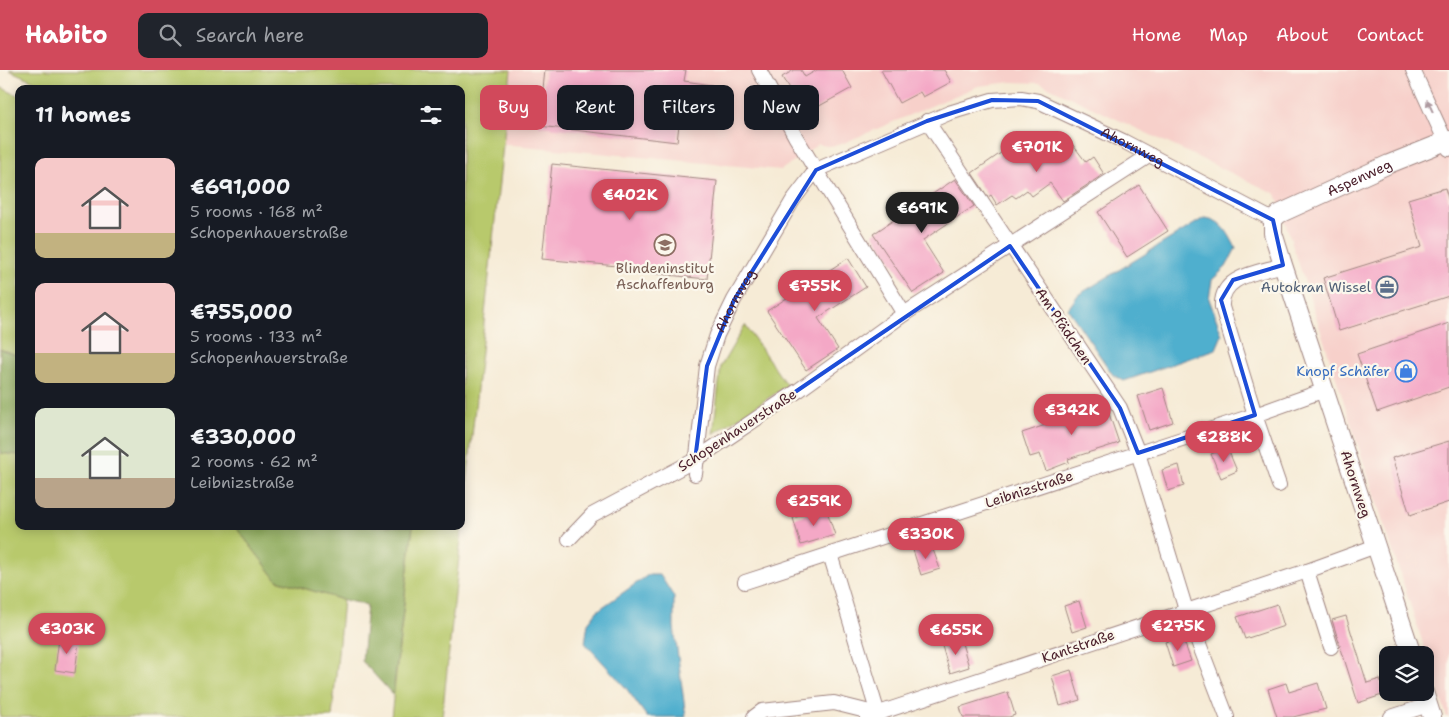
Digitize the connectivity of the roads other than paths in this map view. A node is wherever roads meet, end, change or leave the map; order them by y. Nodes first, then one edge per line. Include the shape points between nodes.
1 (759, 70) edge
2 (1413, 70) edge
3 (927, 121) junction
4 (1448, 144) edge
5 (1150, 155) junction
6 (816, 170) junction
7 (1273, 220) junction
8 (1010, 246) junction
9 (1282, 265) junction
10 (904, 314) junction
11 (1325, 390) junction
12 (1255, 415) junction
13 (1138, 453) junction
14 (695, 467) junction
15 (1279, 485) dead end
16 (569, 539) dead end
17 (1376, 546) junction
18 (830, 554) junction
19 (1306, 571) junction
20 (745, 582) dead end
21 (1186, 610) junction
22 (1409, 646) edge
23 (1331, 647) dead end
24 (1428, 705) edge
25 (872, 716) edge
26 (754, 717) edge
27 (1227, 717) edge
28 (1391, 717) edge

1 - 6 street
4 -> 2 street
3 - 5 street, Ahornweg via 992,100 1021,98 1038,102
3 - 6 street, Ahornweg
3 - 8 street, Am Pfädchen
4 - 7 street, Aspenweg via 1394,162 1279,214
5 - 7 street, Ahornweg
5 - 8 street, Schopenhauerstraße
6 - 10 street
6 - 14 street, Ahornweg via 793,200 734,300 718,335 707,366
7 - 9 street, Ahornweg via 1273,233
8 - 10 street, Schopenhauerstraße
8 - 13 street, Am Pfädchen via 1120,408
9 - 11 street, Ahornweg
9 - 12 street via 1233,280 1224,290 1221,300
10 - 14 street, Schopenhauerstraße
11 - 12 street, Leibnizstraße
11 - 17 street, Ahornweg
12 - 13 street, Leibnizstraße
12 - 15 street
13 - 18 street, Leibnizstraße
13 - 21 street, Am Pfädchen
14 - 16 street, Schopenhauerstraße via 592,514
17 - 19 street, Kantstraße
17 - 22 street, Ahornweg
18 - 20 street, Leibnizstraße
18 - 25 street
19 - 21 street, Kantstraße
19 - 23 street
21 - 25 street, Kantstraße
21 - 27 street, Am Pfädchen
24 - 28 street
25 - 26 street via 834,703 762,710

